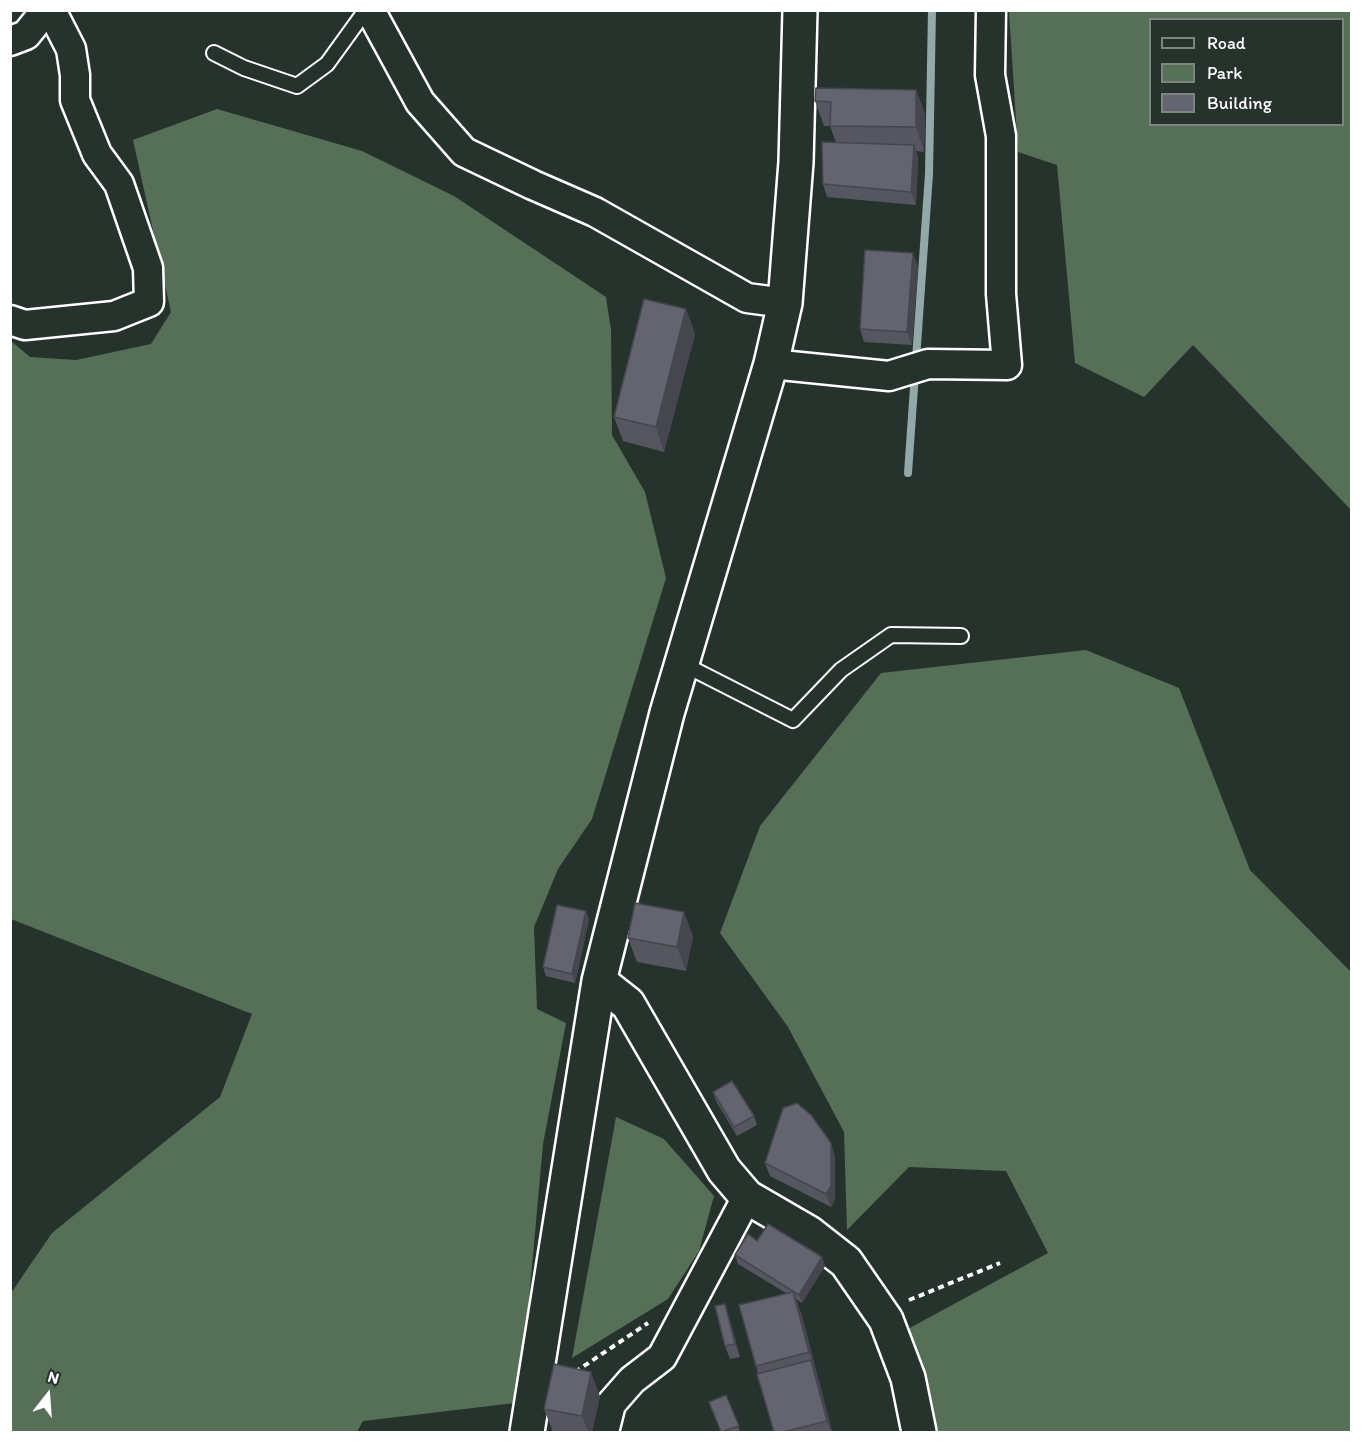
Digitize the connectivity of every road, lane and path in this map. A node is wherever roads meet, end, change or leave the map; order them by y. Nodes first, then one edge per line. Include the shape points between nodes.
1 (49, 10) edge
2 (366, 10) edge
3 (370, 10) edge
4 (800, 10) edge
5 (992, 10) edge
6 (10, 41) edge
7 (214, 53) dead end
8 (785, 303) junction
9 (10, 320) edge
10 (771, 364) junction
11 (962, 636) dead end
12 (681, 663) junction
13 (599, 981) junction
14 (747, 1197) junction
15 (1000, 1263) dead end
16 (879, 1310) junction
17 (653, 1319) dead end
18 (572, 1373) edge
19 (527, 1432) edge
20 (604, 1432) edge
21 (919, 1432) edge

1 - 6 street via 26,35
1 - 9 street via 71,49 75,100 98,154 119,184 148,268 148,302 114,316 25,325
2 - 7 lane via 327,64 297,86
3 - 8 street via 420,102 464,152 595,212 747,298
4 - 8 street via 796,162
5 - 10 street via 990,75 1001,136 1001,294 1006,365 928,364 889,376
8 - 10 street
10 - 12 street
11 - 12 lane via 891,635 842,670 793,720
12 - 13 street
13 - 14 street via 628,1004 724,1170
13 - 19 street
14 - 16 street via 809,1233 846,1262
14 - 20 street via 663,1357 632,1380 611,1404
15 - 16 path
16 - 21 street via 908,1378
17 - 18 path

